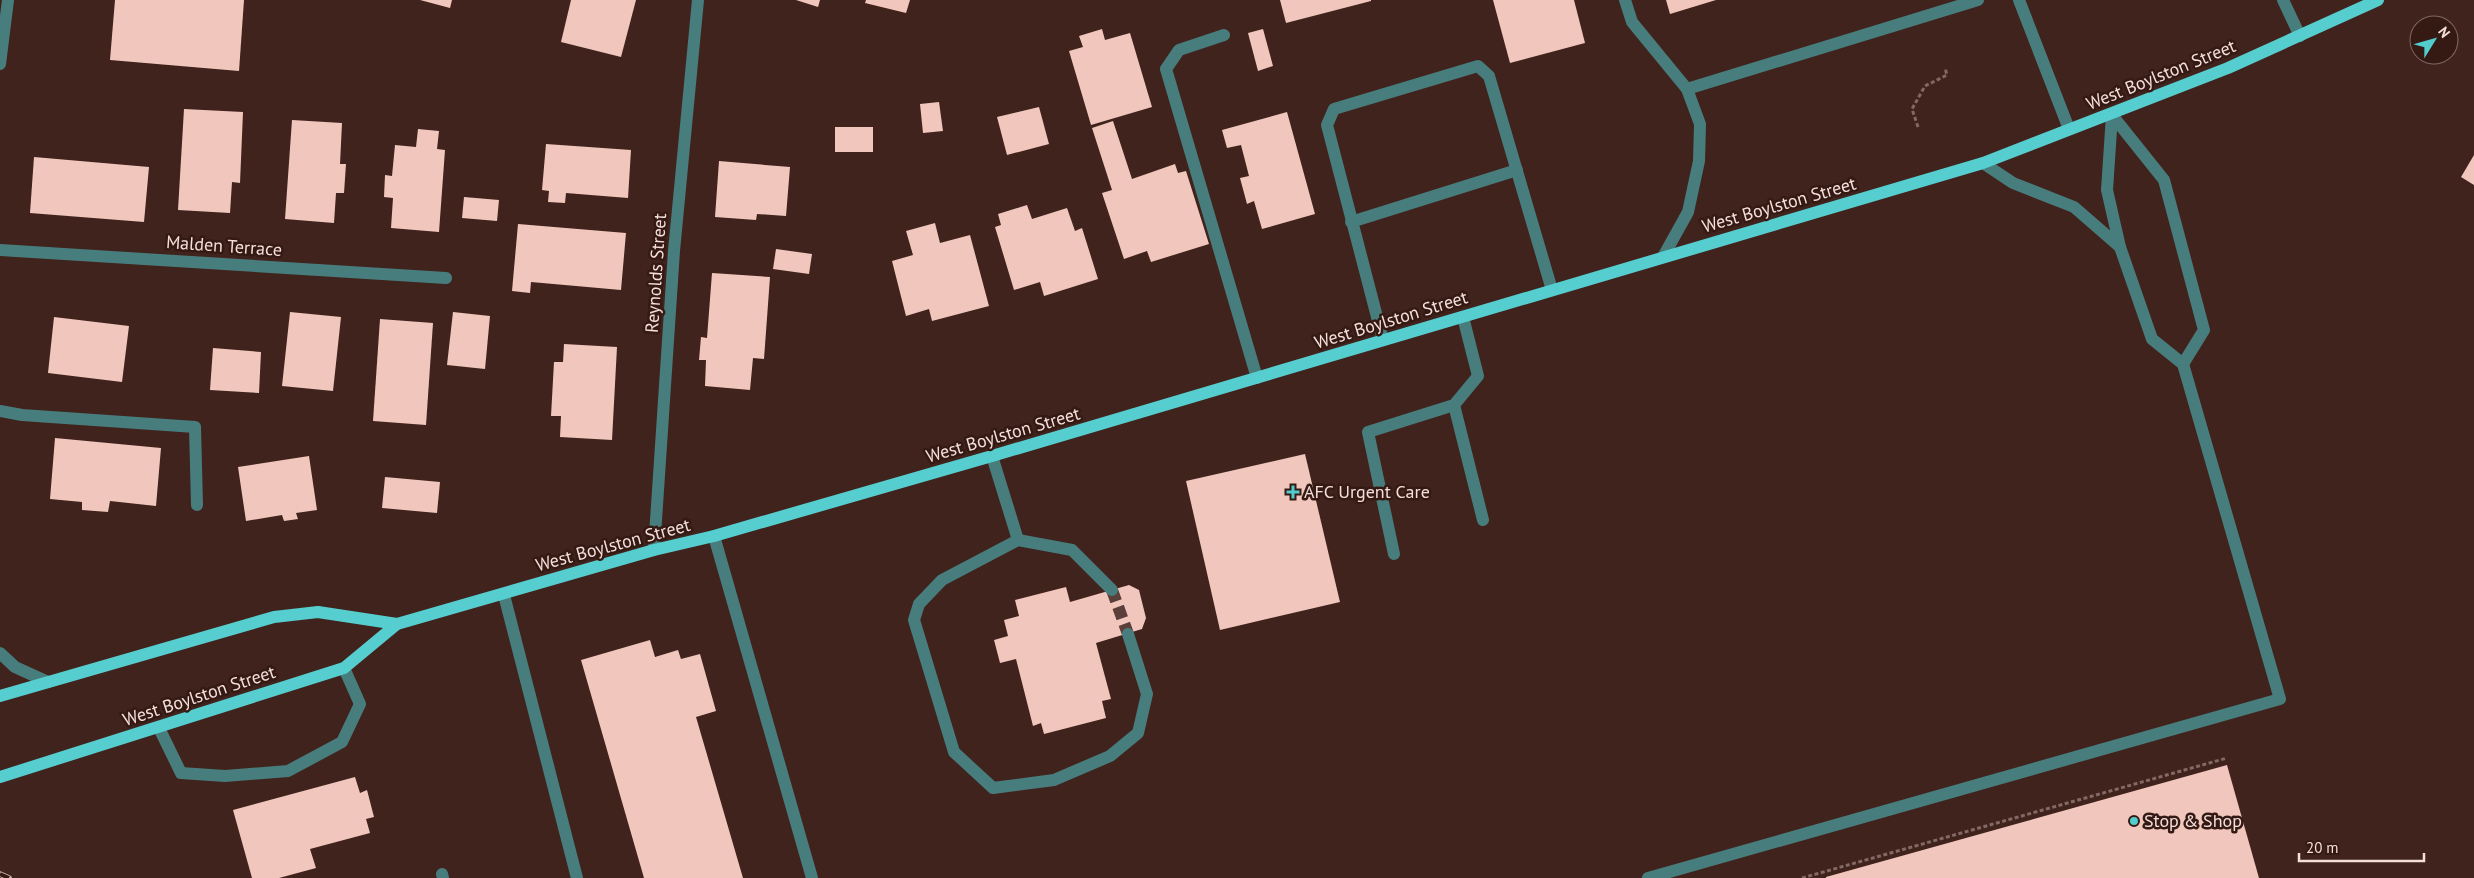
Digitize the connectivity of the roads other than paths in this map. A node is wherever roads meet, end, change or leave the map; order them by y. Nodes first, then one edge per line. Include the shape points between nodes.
1 (8, 0) edge
2 (698, 0) edge
3 (1624, 0) edge
4 (1978, 0) edge
5 (2019, 0) edge
6 (2283, 0) edge
7 (2378, 0) edge
8 (2, 33) edge
9 (1224, 36) dead end
10 (2300, 36) junction
11 (0, 64) edge
12 (1687, 89) junction
13 (2112, 115) junction
14 (2069, 129) junction
15 (1983, 163) junction
16 (1517, 170) junction
17 (1352, 222) junction
18 (2120, 247) junction
19 (0, 250) edge
20 (1663, 257) junction
21 (446, 278) dead end
22 (1552, 290) junction
23 (1463, 317) junction
24 (1383, 340) junction
25 (2183, 364) junction
26 (1257, 378) junction
27 (1454, 405) junction
28 (0, 411) edge
29 (992, 456) junction
30 (197, 505) dead end
31 (1483, 520) dead end
32 (714, 536) junction
33 (1018, 540) junction
34 (654, 550) junction
35 (1394, 554) dead end
36 (1112, 590) tunnel mouth
37 (504, 594) junction
38 (397, 624) junction
39 (1128, 634) tunnel mouth
40 (0, 653) edge
41 (344, 668) junction
42 (48, 682) junction
43 (0, 696) edge
44 (159, 728) junction
45 (0, 777) edge
46 (577, 878) edge
47 (812, 878) edge
48 (1648, 878) edge

1 - 8 street
2 - 34 street, Reynolds Street via 674,250
3 - 12 street via 1632,22
4 - 12 street
5 - 14 street
6 - 10 street
7 - 10 main road, West Boylston Street
8 - 11 street
9 - 26 street via 1179,50 1166,69
10 - 13 main road, West Boylston Street
12 - 20 street via 1700,124 1699,161 1688,212
13 - 14 main road, West Boylston Street
13 - 18 street via 2107,190
13 - 25 street via 2164,180 2204,330
14 - 15 main road, West Boylston Street
15 - 18 street via 2014,183 2074,207
15 - 20 main road, West Boylston Street
16 - 17 street
16 - 17 street via 1489,76 1478,66 1334,109 1327,125
16 - 22 street
17 - 24 street
18 - 25 street via 2152,338
19 - 21 street, Malden Terrace
20 - 22 main road, West Boylston Street
22 - 23 main road, West Boylston Street
23 - 24 main road, West Boylston Street
23 - 27 street via 1478,376
24 - 26 main road, West Boylston Street
25 - 48 street via 2280,699
26 - 29 main road, West Boylston Street
27 - 31 street
27 - 35 street via 1368,432
28 - 30 street via 195,427
29 - 32 main road, West Boylston Street
29 - 33 street
32 - 34 main road, West Boylston Street
32 - 47 street
33 - 36 street via 1072,550
33 - 39 street via 942,580 919,604 914,620 954,752 993,788 1054,780 1110,756 1138,733 1147,694
34 - 37 main road, West Boylston Street
37 - 38 main road, West Boylston Street
37 - 46 street
38 - 41 main road, West Boylston Street
38 - 42 main road, West Boylston Street via 318,612 274,617
40 - 42 street via 15,667
41 - 44 main road, West Boylston Street
41 - 44 street via 360,704 342,742 288,772 225,776 181,773
42 - 43 main road, West Boylston Street
44 - 45 main road, West Boylston Street

